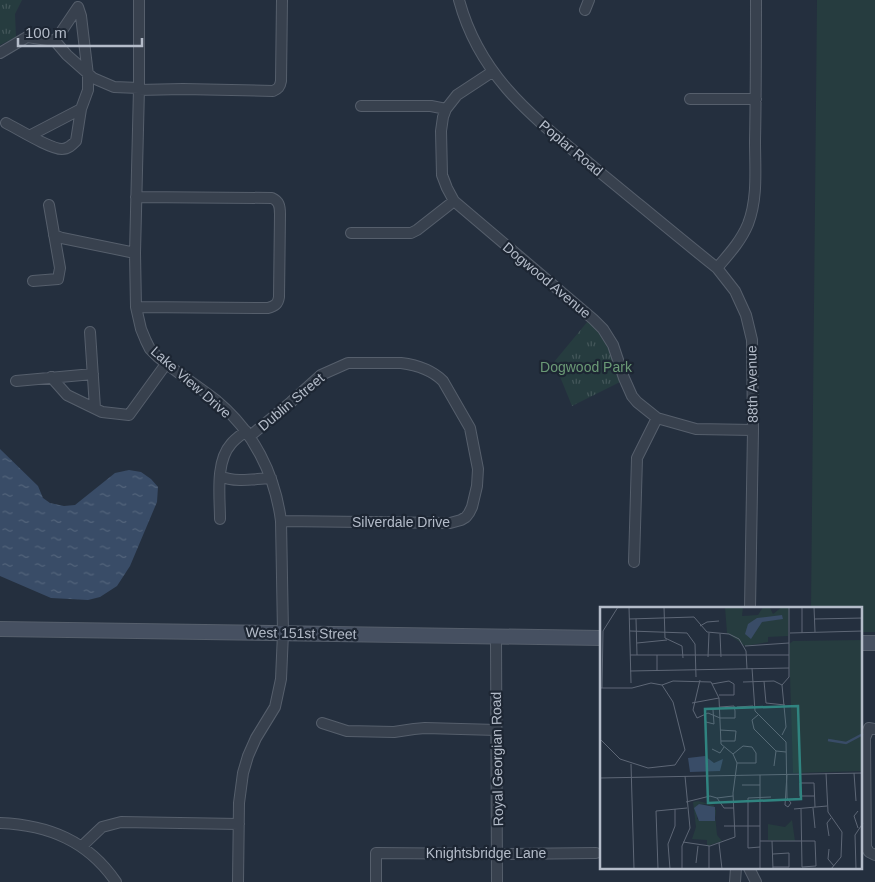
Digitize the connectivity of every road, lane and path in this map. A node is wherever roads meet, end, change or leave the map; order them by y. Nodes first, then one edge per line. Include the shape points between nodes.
1 (139, 0) edge
2 (282, 0) edge
3 (459, 0) edge
4 (756, 0) edge
5 (54, 41) junction
6 (0, 53) edge
7 (492, 72) junction
8 (88, 74) junction
9 (138, 89) junction
10 (690, 99) dead end
11 (756, 99) junction
12 (361, 106) dead end
13 (81, 109) junction
14 (446, 109) junction
15 (6, 122) dead end
16 (31, 135) junction
17 (136, 197) junction
18 (454, 201) junction
19 (49, 205) dead end
20 (351, 233) dead end
21 (54, 235) junction
22 (135, 253) junction
23 (717, 268) junction
24 (33, 281) dead end
25 (136, 307) junction
26 (90, 332) dead end
27 (166, 364) junction
28 (93, 374) junction
29 (51, 378) junction
30 (16, 381) dead end
31 (95, 408) junction
32 (460, 410) joint
33 (657, 418) junction
34 (753, 430) junction
35 (248, 434) junction
36 (220, 476) junction
37 (271, 478) junction
38 (220, 519) dead end
39 (281, 521) junction
40 (634, 562) dead end
41 (750, 607) edge
42 (0, 629) edge
43 (283, 633) junction
44 (496, 636) junction
45 (600, 638) edge
46 (862, 643) edge
47 (875, 643) edge
48 (322, 723) dead end
49 (872, 728) edge
50 (497, 730) junction
51 (0, 823) edge
52 (239, 824) junction
53 (82, 846) junction
54 (596, 853) dead end
55 (498, 854) junction
56 (872, 854) edge
57 (750, 870) edge
58 (116, 882) edge
59 (238, 882) edge
60 (376, 882) edge
61 (497, 882) edge
62 (756, 882) edge

1 - 9 street, Lake View Drive
2 - 9 street via 281,81 273,91
3 - 7 street, Poplar Road via 468,29
4 - 11 street
5 - 6 street via 28,37
5 - 8 street
5 - 8 street via 78,7
7 - 14 street via 457,95
7 - 23 street, Poplar Road via 540,123
8 - 9 street via 114,87
8 - 13 street via 88,90
9 - 17 street, Lake View Drive
10 - 11 street
11 - 23 street via 753,207 737,244
12 - 14 street
13 - 16 street
13 - 16 street via 76,141 70,146 62,149
14 - 18 street, Dogwood Avenue via 441,131 442,167 444,181
15 - 16 street
17 - 22 street, Lake View Drive
17 - 25 street via 272,198 280,208 279,297 273,307
18 - 20 street via 411,233
18 - 33 street, Dogwood Avenue via 603,329 614,345 632,396
19 - 21 street
21 - 22 street
21 - 24 street via 60,268 58,279
22 - 25 street, Lake View Drive
23 - 34 street, 88th Avenue via 735,291 746,315 752,340
25 - 27 street, Lake View Drive via 146,342
26 - 28 street
27 - 31 street via 129,415 102,412
27 - 35 street, Lake View Drive via 219,403
28 - 29 street
28 - 31 street
29 - 30 street
29 - 31 street via 67,395
32 - 35 street, Dublin Street via 437,375 430,370 401,362 348,363 316,378 291,402
32 - 39 street, Silverdale Drive via 470,428 479,477 472,507 466,517 450,523
33 - 34 street, Dogwood Avenue via 696,429
33 - 40 street via 637,458
34 - 41 street, 88th Avenue
35 - 36 street, Dublin Street via 230,444
35 - 37 street, Lake View Drive
36 - 37 street via 249,480
36 - 38 street, Dublin Street
37 - 39 street, Lake View Drive
39 - 43 street, Lake View Drive
42 - 43 street, West 151st Street
43 - 44 street, West 151st Street
43 - 52 street, Lake View Drive via 281,679 275,707 248,756 241,785
44 - 45 street, West 151st Street
44 - 50 street, Royal Georgian Road
46 - 47 street
48 - 50 street via 347,731 394,732 414,728
49 - 56 street via 865,738 866,847
50 - 55 street, Royal Georgian Road
51 - 53 street via 50,830
52 - 53 street via 121,822 102,827
52 - 59 street, Lake View Drive
53 - 58 street via 107,868
54 - 55 street, Knightsbridge Lane
55 - 60 street, Knightsbridge Lane via 376,853
55 - 61 street, Royal Georgian Road
57 - 62 street

